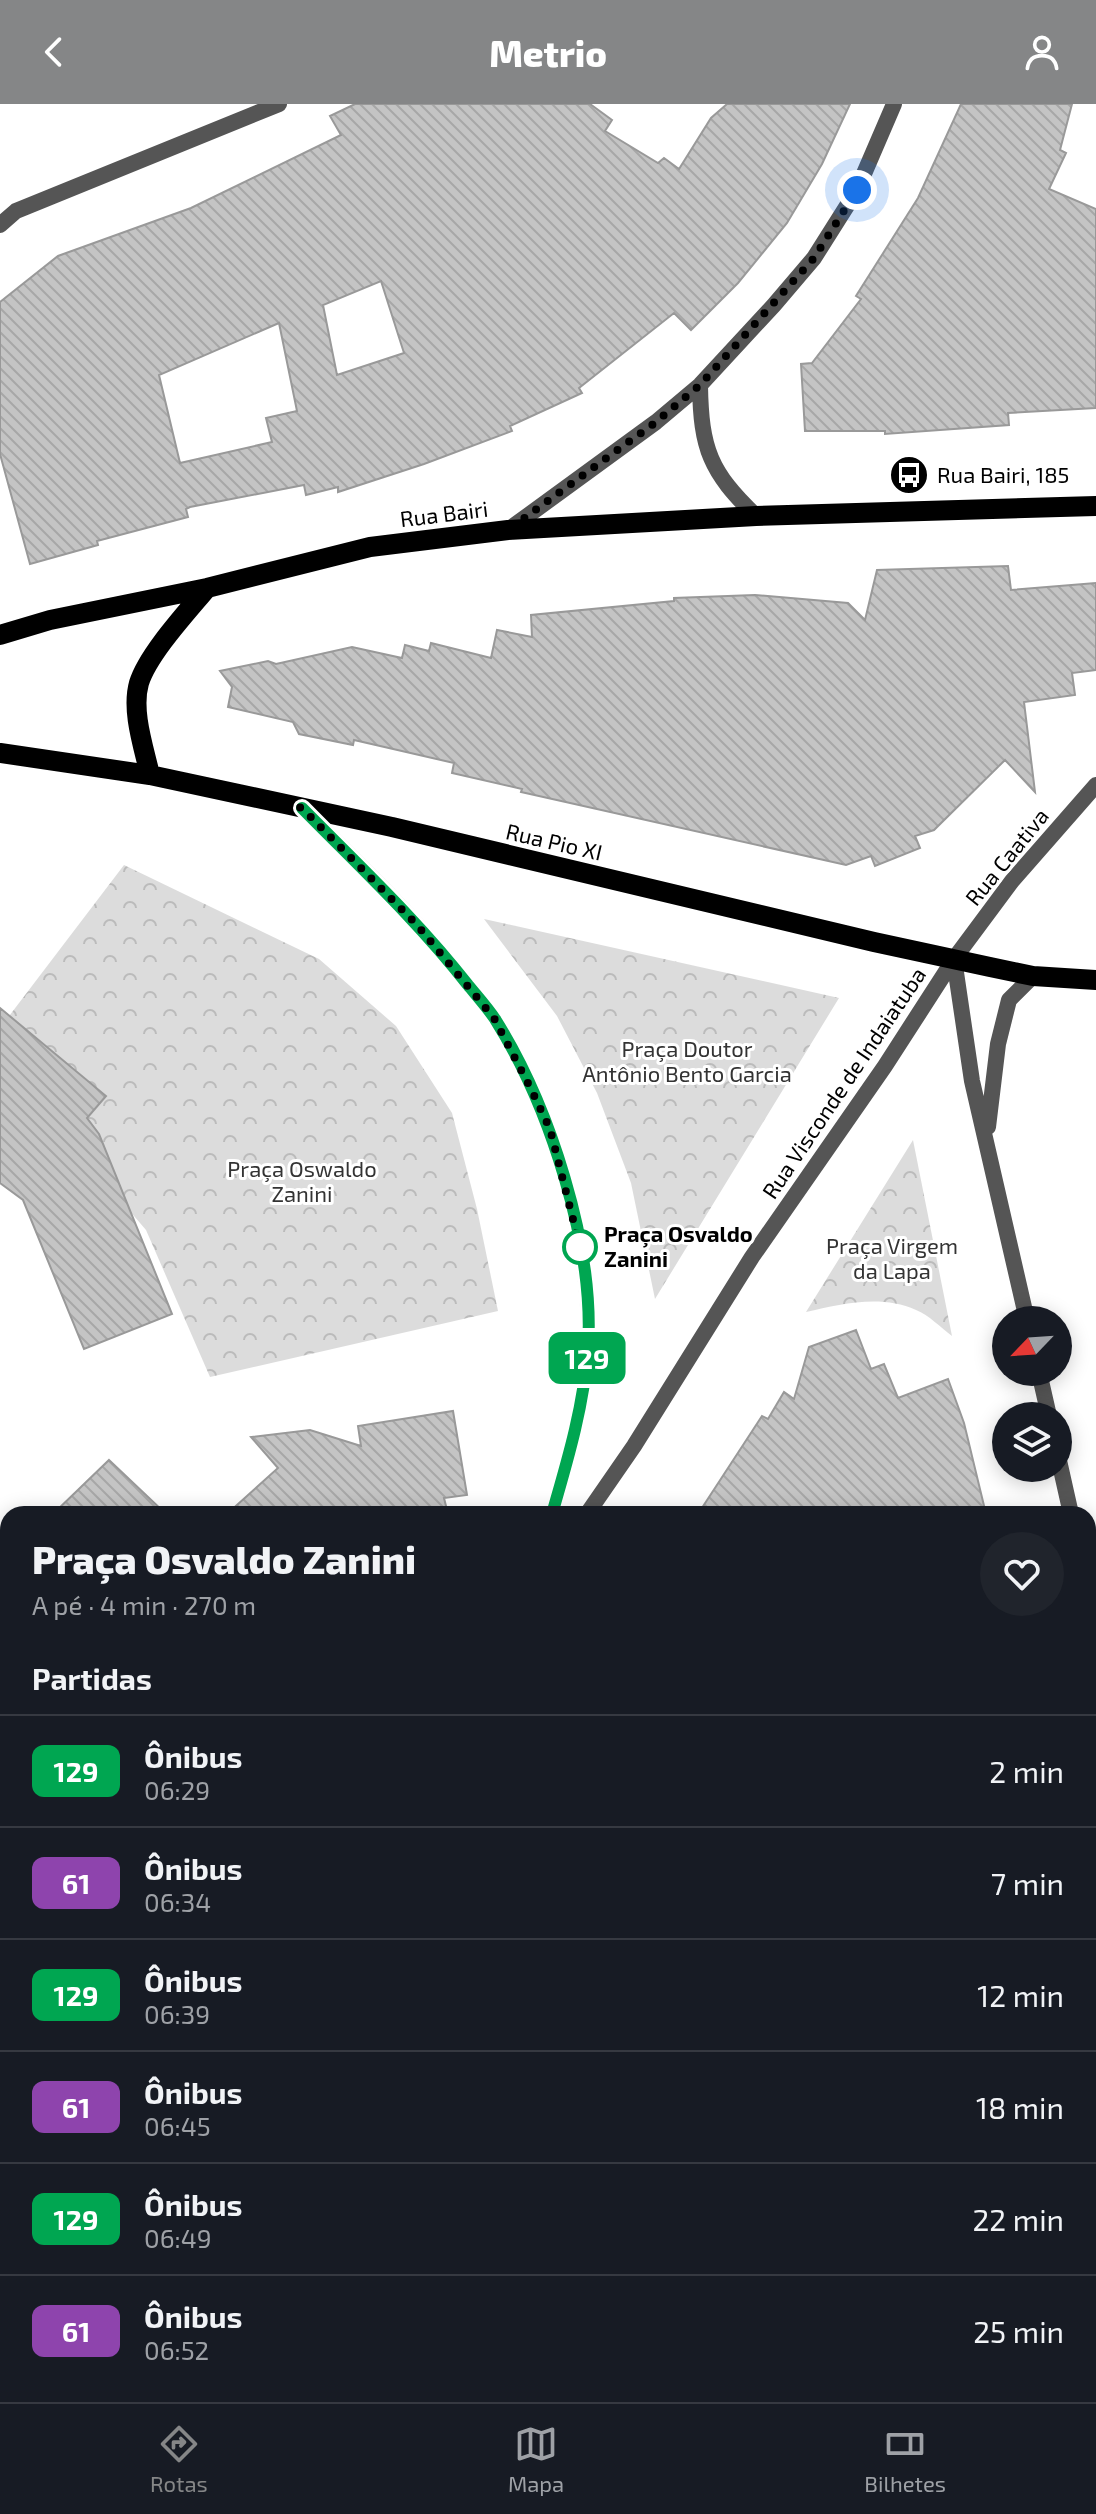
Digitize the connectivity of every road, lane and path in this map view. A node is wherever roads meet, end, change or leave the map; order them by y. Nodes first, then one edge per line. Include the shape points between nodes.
1 (279, 104) edge
2 (894, 104) edge
3 (8, 212) edge
4 (0, 225) edge
5 (700, 385) junction
6 (1096, 506) edge
7 (756, 516) junction
8 (508, 530) junction
9 (207, 588) junction
10 (0, 635) edge
11 (0, 753) edge
12 (150, 775) junction
13 (1096, 785) edge
14 (302, 808) junction
15 (954, 959) junction
16 (1033, 976) junction
17 (1096, 980) edge
18 (987, 1136) junction
19 (1024, 1306) edge
20 (1064, 1482) edge
21 (554, 1506) edge
22 (593, 1506) edge
23 (1069, 1506) edge

1 - 3 street
2 - 5 street via 857,190 814,258
3 - 4 street
5 - 7 street via 704,442 712,463
5 - 8 street
6 - 7 main road, Rua Bairi
7 - 8 main road, Rua Bairi
8 - 9 main road, Rua Bairi via 370,547
9 - 10 main road, Rua Bairi
9 - 12 main road via 139,684 137,705
11 - 12 main road, Rua Pio XI
12 - 14 main road, Rua Pio XI
13 - 15 street, Rua Caativa via 1012,881
14 - 15 main road, Rua Pio XI
14 - 21 street via 417,925 494,1018 550,1129 588,1294 579,1423
15 - 16 main road, Rua Pio XI
15 - 18 street via 972,1081
15 - 22 street, Rua Visconde de Indaiatuba via 752,1257
16 - 17 main road, Rua Pio XI
16 - 18 street via 1009,1000
18 - 19 street
20 - 23 street

